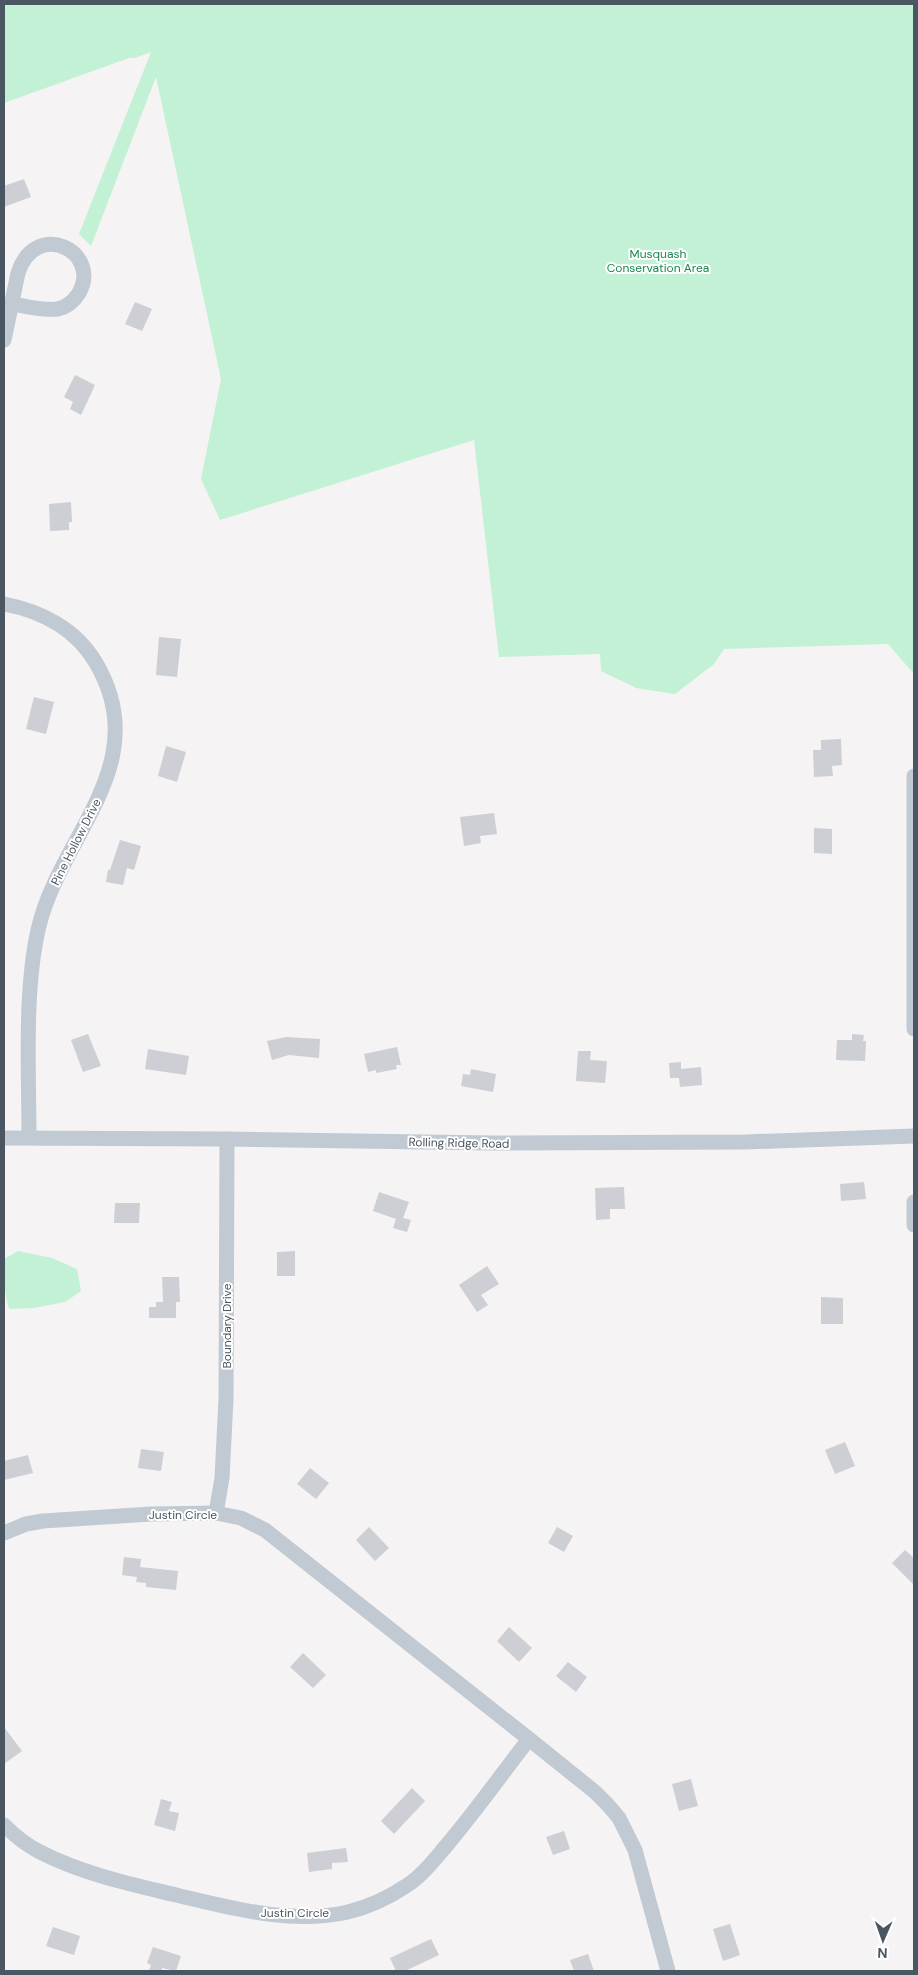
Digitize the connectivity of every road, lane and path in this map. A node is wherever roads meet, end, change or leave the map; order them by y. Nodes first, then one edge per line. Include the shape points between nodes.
1 (12, 304) junction
2 (4, 340) edge
3 (4, 604) edge
4 (914, 776) edge
5 (914, 1028) edge
6 (914, 1136) edge
7 (29, 1137) junction
8 (4, 1138) edge
9 (227, 1139) junction
10 (914, 1202) edge
11 (914, 1225) edge
12 (216, 1513) junction
13 (4, 1533) edge
14 (529, 1739) junction
15 (4, 1826) edge
16 (668, 1971) edge

1 - 1 street via 22,262 38,246 55,245 70,250 78,258 84,278 79,293 69,304 49,309
1 - 2 street
3 - 7 street, Pine Hollow Drive via 51,620 80,641 100,670 113,702 116,721 116,739 102,790 48,898 38,931 29,1018
4 - 5 street
6 - 9 street, Rolling Ridge Road via 745,1142
7 - 8 street, Rolling Ridge Road
7 - 9 street, Rolling Ridge Road
9 - 12 street, Boundary Drive via 226,1399 222,1478
10 - 11 street
12 - 13 street, Justin Circle via 43,1521
12 - 14 street, Justin Circle via 241,1518 265,1530
14 - 15 street, Justin Circle via 428,1867 407,1885 378,1902 347,1912 314,1916 254,1913 126,1883 67,1865 38,1852
14 - 16 street, Justin Circle via 595,1792 624,1826 635,1850

